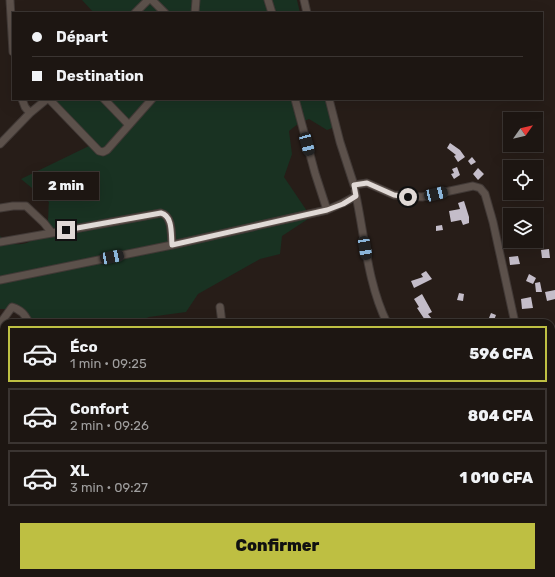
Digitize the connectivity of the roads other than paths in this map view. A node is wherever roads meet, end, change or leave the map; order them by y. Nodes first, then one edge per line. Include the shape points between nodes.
1 (10, 0) edge
2 (148, 0) edge
3 (152, 0) edge
4 (196, 0) edge
5 (268, 0) edge
6 (304, 0) edge
7 (138, 12) edge
8 (164, 12) edge
9 (194, 12) edge
10 (272, 12) edge
11 (307, 12) edge
12 (12, 35) edge
13 (23, 100) edge
14 (47, 100) edge
15 (49, 100) edge
16 (105, 100) edge
17 (151, 100) edge
18 (295, 100) edge
19 (329, 100) edge
20 (30, 113) junction
21 (129, 125) junction
22 (0, 144) edge
23 (354, 185) junction
24 (356, 196) junction
25 (0, 208) edge
26 (327, 210) junction
27 (52, 233) junction
28 (0, 242) edge
29 (172, 245) junction
30 (0, 280) edge
31 (220, 307) dead end
32 (4, 319) edge
33 (27, 319) edge
34 (222, 319) edge
35 (385, 319) edge
36 (514, 319) edge

1 - 12 street
2 - 7 street
3 - 8 street
4 - 9 street
5 - 10 street
6 - 11 street
13 - 20 street
14 - 20 street
15 - 21 street via 99,151 107,150
16 - 21 street
17 - 21 street
18 - 26 street
19 - 23 street
20 - 22 street
23 - 24 street
23 - 36 street via 367,183 394,195 408,197 422,197 473,186 480,188 485,194 493,222
24 - 26 street
24 - 35 street via 368,263
25 - 27 street via 26,206
26 - 29 street
27 - 28 street
27 - 29 street via 161,213 170,221
29 - 30 street
31 - 34 street
32 - 33 street via 12,308 20,310

